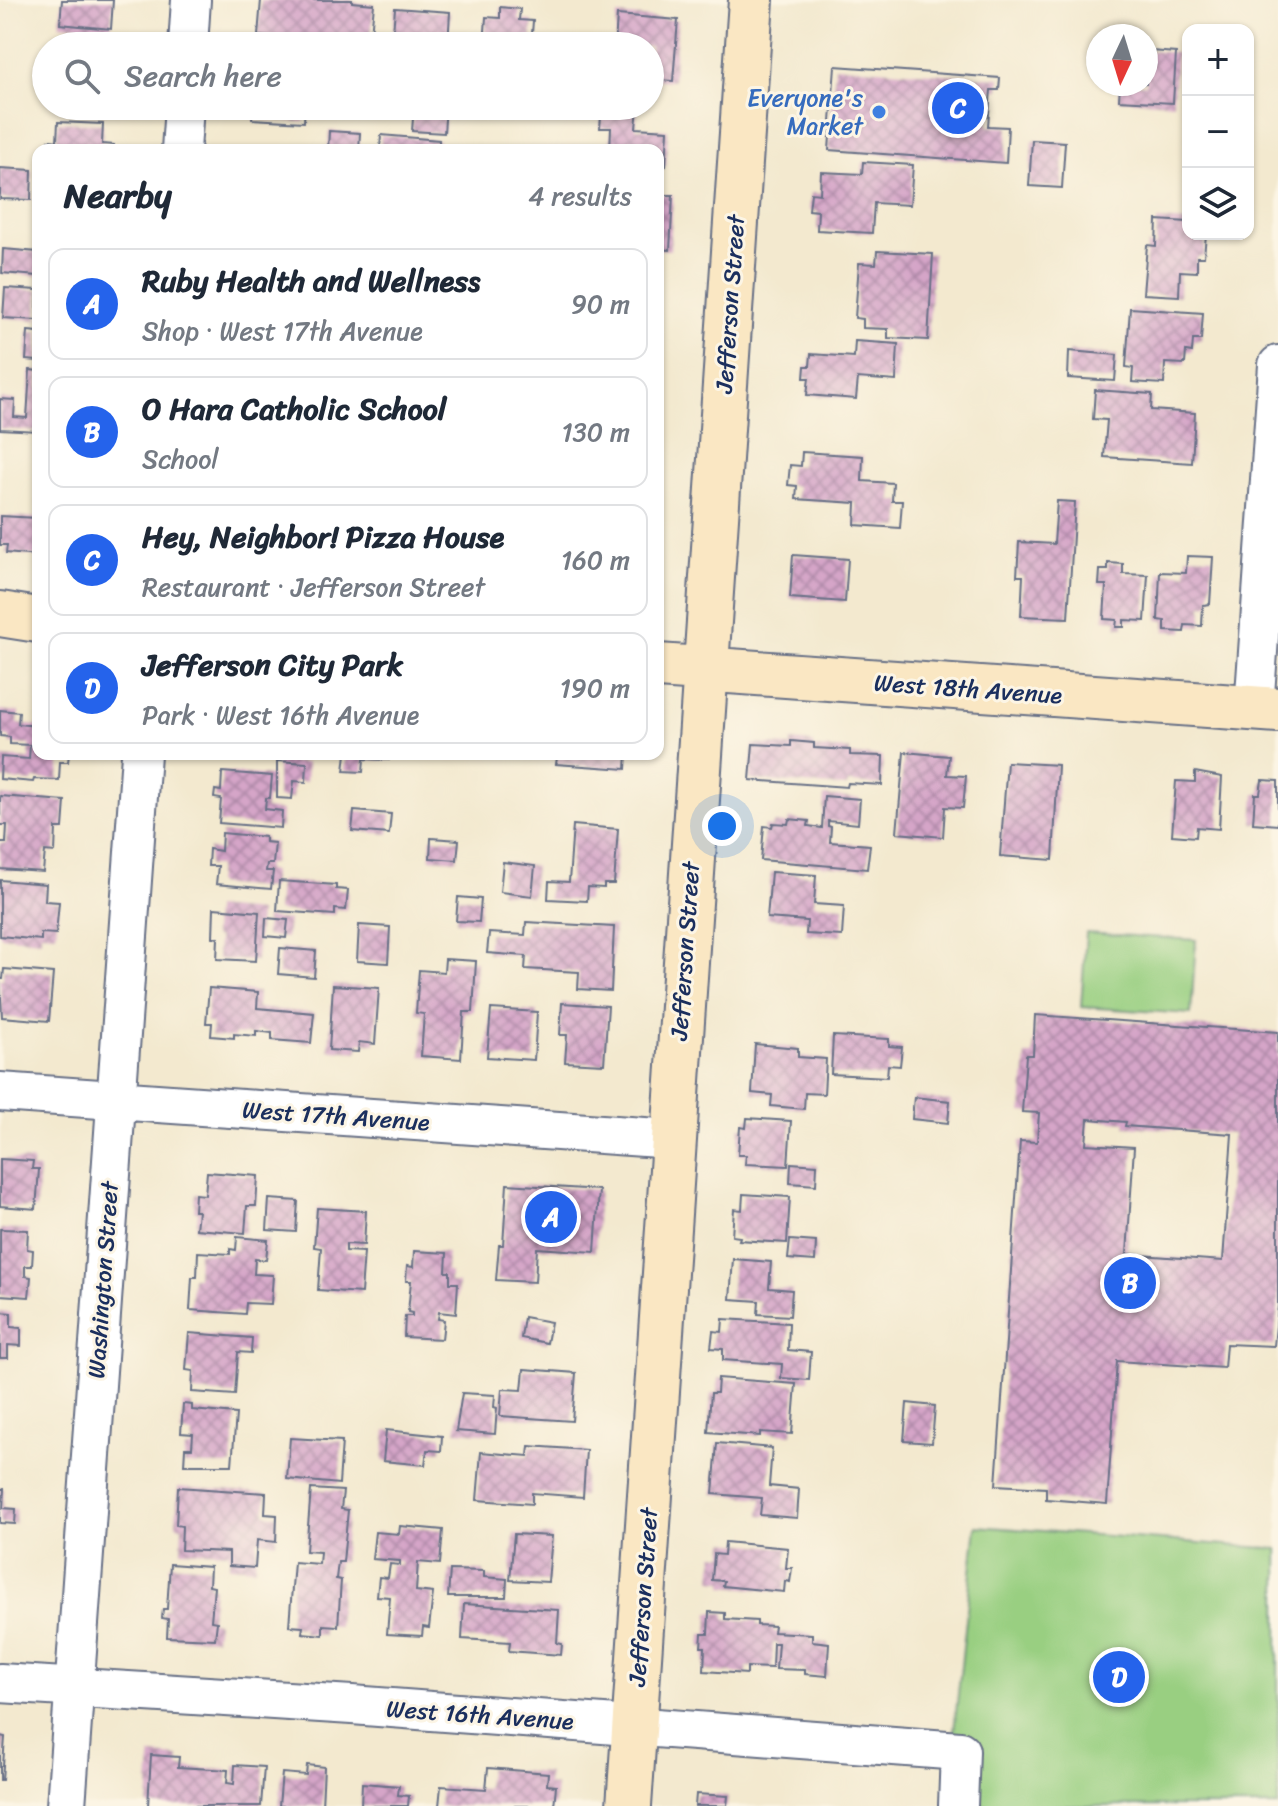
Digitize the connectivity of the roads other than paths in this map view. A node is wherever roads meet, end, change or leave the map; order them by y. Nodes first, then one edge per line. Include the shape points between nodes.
1 (191, 0) edge
2 (751, 0) edge
3 (189, 32) edge
4 (183, 120) edge
5 (181, 144) edge
6 (1278, 365) edge
7 (0, 614) edge
8 (32, 619) edge
9 (664, 667) edge
10 (705, 670) junction
11 (1266, 709) edge
12 (141, 760) edge
13 (0, 1092) edge
14 (115, 1100) junction
15 (673, 1139) junction
16 (0, 1683) edge
17 (74, 1688) junction
18 (635, 1727) junction
19 (66, 1806) edge
20 (629, 1806) edge
21 (958, 1806) edge

1 - 3 street
2 - 10 street, Jefferson Street
4 - 5 street
6 - 11 street
7 - 8 street
9 - 10 street, West 18th Avenue
10 - 11 street, West 18th Avenue
10 - 15 street, Jefferson Street
12 - 14 street, Washington Street
13 - 14 street, West 17th Avenue
14 - 15 street, West 17th Avenue
14 - 17 street, Washington Street
15 - 18 street, Jefferson Street
16 - 17 street, West 16th Avenue
17 - 18 street, West 16th Avenue
17 - 19 street, Washington Street
18 - 20 street, Jefferson Street
18 - 21 street, West 16th Avenue via 960,1751

